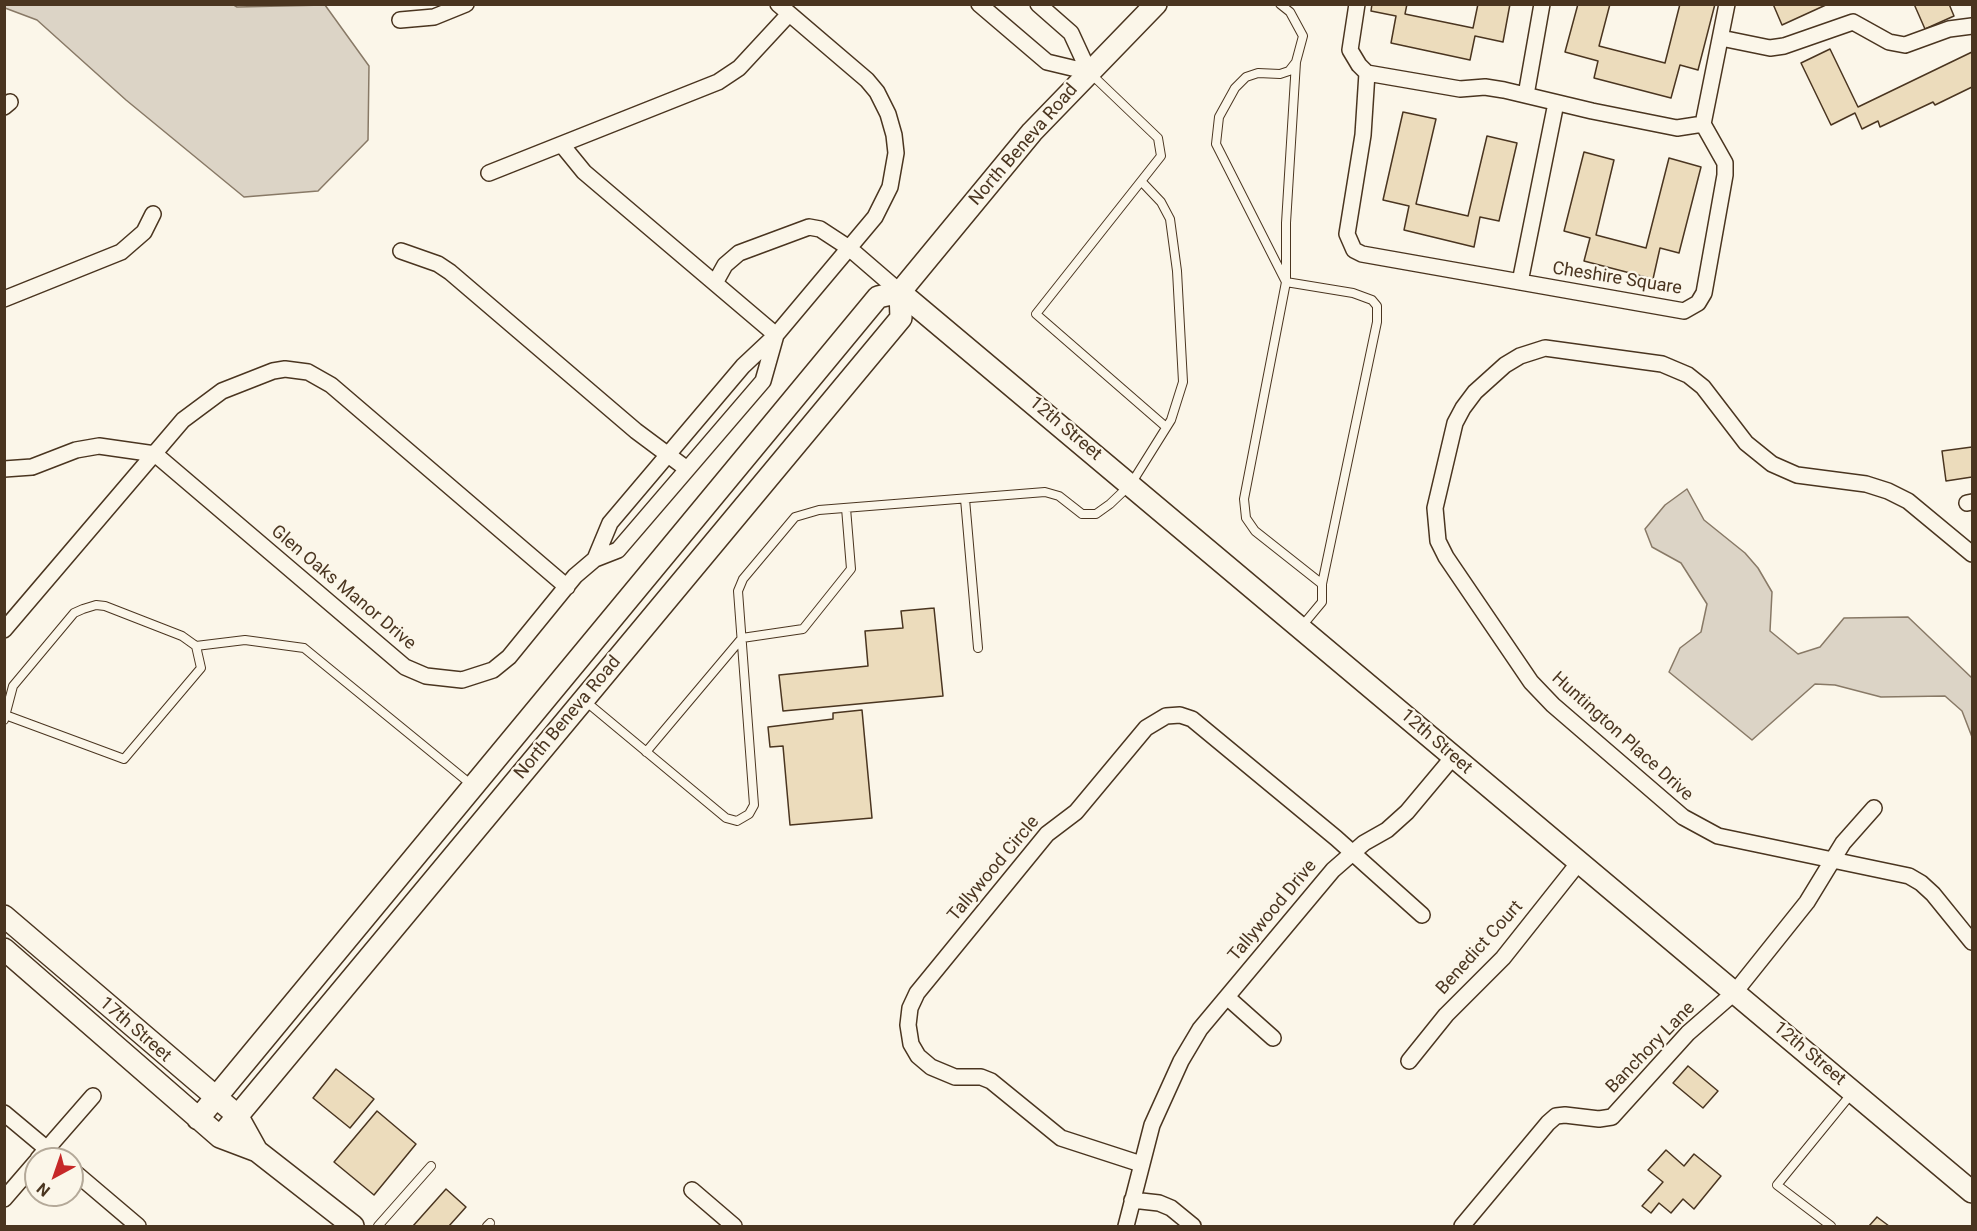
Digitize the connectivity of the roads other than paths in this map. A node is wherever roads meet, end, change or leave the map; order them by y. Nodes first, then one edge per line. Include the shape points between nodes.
1 (466, 4) edge
2 (980, 4) edge
3 (1038, 4) edge
4 (1156, 4) edge
5 (1280, 4) edge
6 (1357, 4) edge
7 (1542, 4) edge
8 (1727, 4) edge
9 (784, 9) edge
10 (400, 20) dead end
11 (1972, 26) edge
12 (1721, 38) junction
13 (1296, 62) junction
14 (1089, 72) junction
15 (1367, 73) junction
16 (1526, 95) junction
17 (1556, 103) junction
18 (1703, 124) junction
19 (562, 145) junction
20 (489, 173) dead end
21 (1142, 182) junction
22 (153, 214) dead end
23 (849, 249) junction
24 (401, 251) dead end
25 (1286, 282) junction
26 (1520, 282) junction
27 (715, 283) junction
28 (900, 292) junction
29 (4, 299) edge
30 (776, 335) junction
31 (1166, 427) junction
32 (155, 454) junction
33 (669, 454) junction
34 (4, 469) edge
35 (687, 469) junction
36 (1131, 484) junction
37 (965, 499) junction
38 (846, 508) junction
39 (1972, 554) edge
40 (595, 559) junction
41 (1322, 584) junction
42 (567, 587) junction
43 (1301, 627) junction
44 (4, 630) edge
45 (742, 638) junction
46 (196, 646) junction
47 (978, 648) dead end
48 (584, 700) junction
49 (6, 718) edge
50 (646, 752) junction
51 (1453, 757) junction
52 (474, 787) junction
53 (1874, 808) dead end
54 (1352, 853) junction
55 (1832, 860) junction
56 (1580, 861) junction
57 (1422, 915) dead end
58 (4, 916) edge
59 (1972, 942) edge
60 (4, 949) edge
61 (1735, 992) junction
62 (1227, 997) junction
63 (1273, 1038) dead end
64 (1409, 1061) dead end
65 (1853, 1092) junction
66 (93, 1096) dead end
67 (216, 1097) junction
68 (4, 1113) edge
69 (237, 1115) junction
70 (198, 1119) junction
71 (220, 1137) junction
72 (36, 1147) edge
73 (53, 1147) edge
74 (257, 1151) junction
75 (1141, 1164) junction
76 (431, 1166) dead end
77 (24, 1179) edge
78 (84, 1180) edge
79 (692, 1190) dead end
80 (1972, 1192) edge
81 (4, 1199) edge
82 (1132, 1200) junction
83 (138, 1227) edge
84 (353, 1227) edge
85 (378, 1227) edge
86 (734, 1227) edge
87 (1126, 1227) edge
88 (1193, 1227) edge
89 (1462, 1227) edge
90 (1831, 1227) edge

1 - 10 street via 434,17
2 - 14 street via 1047,62
3 - 14 street via 1071,33
4 - 14 main road, North Beneva Road
5 - 13 lane via 1290,12 1303,36
6 - 15 street via 1350,50
7 - 16 street
8 - 12 street
9 - 19 street, Glen Oaks Manor Drive via 739,68 718,82
9 - 23 street, Glen Oaks Manor Drive via 867,80 888,114 894,135 896,153 890,187 875,217
11 - 12 street via 1949,29 1905,45 1889,42 1853,22 1770,48
12 - 18 street
13 - 25 lane
13 - 25 lane via 1280,74 1246,77 1235,88 1216,127 1216,144
14 - 21 lane via 1158,138 1160,160
14 - 28 main road, North Beneva Road via 1032,132
15 - 16 street via 1460,89 1485,87
15 - 26 street, Cheshire Square via 1363,135 1347,234 1354,250
16 - 17 street
17 - 18 street via 1677,128
17 - 26 street
18 - 26 street, Cheshire Square via 1725,163 1704,293 1698,303 1684,311
19 - 20 street, Glen Oaks Manor Drive
19 - 27 street via 584,172
21 - 31 lane via 1168,211 1177,271 1184,373 1178,405
21 - 31 lane via 1036,314
22 - 29 street via 140,237 121,252
23 - 27 street via 820,229 796,230 739,253
23 - 28 street
23 - 30 street, Glen Oaks Manor Drive
24 - 33 street via 450,272 636,431
25 - 41 lane via 1244,499 1246,518 1255,531
25 - 41 lane via 1353,293 1377,306 1377,322
27 - 30 street
28 - 36 main road, 12th Street
28 - 48 main road, North Beneva Road via 901,318
28 - 52 main road, North Beneva Road via 878,297
30 - 33 street, Glen Oaks Manor Drive via 743,366
30 - 35 street, Glen Oaks Manor Drive via 763,381
31 - 36 lane
32 - 34 street via 99,446 76,450 32,467
32 - 42 street via 183,420 222,391 273,371 308,372 331,385
32 - 42 street, Glen Oaks Manor Drive via 405,667 426,676 462,680 493,670 510,657
32 - 44 street
33 - 35 street
33 - 40 street, Glen Oaks Manor Drive via 610,523
35 - 40 street, Glen Oaks Manor Drive via 618,550
36 - 37 lane via 1096,514 1082,514 1059,496 1045,492
36 - 43 main road, 12th Street
37 - 38 lane
37 - 47 lane
38 - 45 lane via 795,517 743,579 738,591
38 - 45 lane via 851,569 803,628
39 - 55 street, Huntington Place Drive via 1908,501 1888,491 1866,484 1797,475 1772,464 1736,432 1702,387 1688,375 1662,364 1536,349 1505,365 1475,392 1455,423 1435,508 1438,541 1536,688 1701,829
40 - 42 street, Glen Oaks Manor Drive
41 - 43 lane via 1322,602
43 - 51 main road, 12th Street
45 - 50 lane
45 - 50 lane via 754,805 750,814 736,821 726,818
46 - 49 lane via 182,636 105,606 83,609 74,613 13,686
46 - 49 lane via 201,668 124,759
46 - 52 lane via 245,640 304,648
48 - 50 lane
48 - 69 main road, North Beneva Road
51 - 54 street, Tallywood Drive via 1407,812
51 - 56 main road, 12th Street
52 - 67 main road, North Beneva Road
53 - 55 street
54 - 57 street
54 - 62 street, Tallywood Drive via 1333,870
54 - 75 street, Tallywood Circle via 1192,719 1166,716 1146,728 1076,812 1047,834 917,993 910,1008 911,1044 931,1067 955,1077 991,1081 1061,1138
55 - 59 street, Huntington Place Drive via 1921,882
55 - 61 street via 1807,902
56 - 61 main road, 12th Street
56 - 64 street, Benedict Court via 1503,958 1446,1016
58 - 67 main road, 17th Street
60 - 70 main road, 17th Street
61 - 65 main road, 12th Street
61 - 89 street, Banchory Lane via 1688,1033 1612,1117 1556,1116
62 - 63 street
62 - 75 street, Tallywood Drive via 1200,1029 1181,1061 1152,1125
65 - 80 main road, 12th Street
65 - 90 lane via 1777,1185
66 - 73 street
67 - 69 main road, 17th Street
67 - 70 main road, North Beneva Road
68 - 72 street
69 - 71 main road, North Beneva Road
69 - 74 main road, 17th Street
70 - 71 main road, 17th Street
71 - 74 main road, 17th Street
74 - 84 main road, 17th Street
75 - 82 street, Tallywood Drive
76 - 85 lane
77 - 81 street
78 - 83 street
79 - 86 street
82 - 87 street, Tallywood Drive
82 - 88 street via 1171,1208

